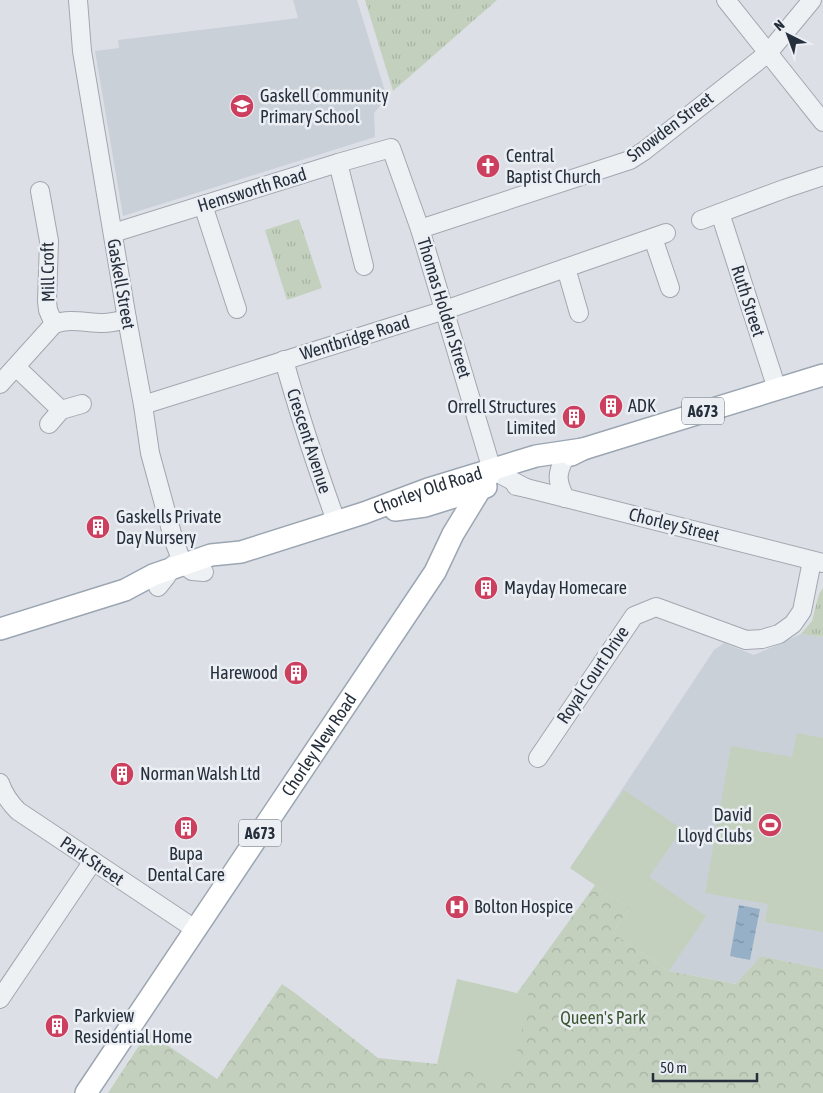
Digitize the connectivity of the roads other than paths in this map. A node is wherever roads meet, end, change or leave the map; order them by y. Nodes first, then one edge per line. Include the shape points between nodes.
1 (78, 0) edge
2 (726, 0) edge
3 (812, 0) edge
4 (768, 53) junction
5 (823, 122) edge
6 (391, 148) joint
7 (338, 163) junction
8 (823, 176) edge
9 (40, 191) dead end
10 (203, 205) junction
11 (720, 213) junction
12 (701, 220) dead end
13 (420, 229) junction
14 (112, 233) junction
15 (360, 257) dead end
16 (566, 268) junction
17 (670, 288) dead end
18 (237, 309) dead end
19 (445, 310) junction
20 (579, 313) dead end
21 (127, 319) junction
22 (54, 324) junction
23 (284, 360) junction
24 (16, 367) junction
25 (823, 375) edge
26 (0, 384) edge
27 (776, 389) junction
28 (82, 404) dead end
29 (143, 405) junction
30 (61, 410) junction
31 (49, 424) dead end
32 (574, 453) junction
33 (501, 482) junction
34 (565, 498) junction
35 (336, 521) junction
36 (241, 552) junction
37 (177, 562) junction
38 (818, 562) edge
39 (204, 572) junction
40 (158, 587) junction
41 (125, 590) junction
42 (0, 629) edge
43 (538, 758) dead end
44 (1, 790) edge
45 (93, 861) junction
46 (196, 930) junction
47 (0, 999) edge
48 (86, 1093) edge

1 - 14 street, Gaskell Street via 82,51
2 - 4 street
3 - 4 street, Snowden Street
4 - 5 street
4 - 13 street, Snowden Street via 630,160
6 - 7 street, Hemsworth Road
6 - 13 street, Thomas Holden Street
7 - 10 street, Hemsworth Road
7 - 15 street
8 - 11 street
9 - 22 street, Mill Croft via 37,220 49,241 47,300
10 - 14 street, Hemsworth Road
10 - 18 street
11 - 12 street
11 - 27 street, Ruth Street
13 - 19 street, Thomas Holden Street
14 - 21 street, Gaskell Street
16 - 17 street, Wentbridge Road via 659,236
16 - 19 street, Wentbridge Road
16 - 20 street
19 - 23 street, Wentbridge Road
19 - 33 street, Thomas Holden Street
21 - 22 street via 109,323 72,320
21 - 29 street, Gaskell Street
22 - 24 street
23 - 29 street, Wentbridge Road
23 - 35 street, Crescent Avenue
24 - 26 street
24 - 30 street
25 - 27 main road, A673
27 - 32 main road, A673
28 - 30 street
29 - 37 street, Gaskell Street via 150,453
30 - 31 street
32 - 33 main road, A673 via 536,456
32 - 34 street via 560,468 558,477
33 - 34 street, Chorley Street
33 - 35 main road, Chorley Old Road via 428,489
33 - 46 main road, Chorley New Road / A673 via 453,534 435,572
34 - 38 street, Chorley Street
35 - 36 main road, Chorley Old Road
36 - 37 main road, Chorley Old Road
36 - 39 main road, Chorley Old Road
37 - 39 street via 192,571
37 - 40 street
37 - 41 main road, Chorley Old Road
38 - 43 street, Royal Court Drive via 802,611 780,634 746,640 656,607 634,616
39 - 40 main road, Chorley Old Road
40 - 41 main road, Chorley Old Road
41 - 42 main road, Chorley Old Road
44 - 45 street, Park Street via 18,811
45 - 46 street, Park Street
45 - 47 street
46 - 48 main road, Chorley New Road / A673

